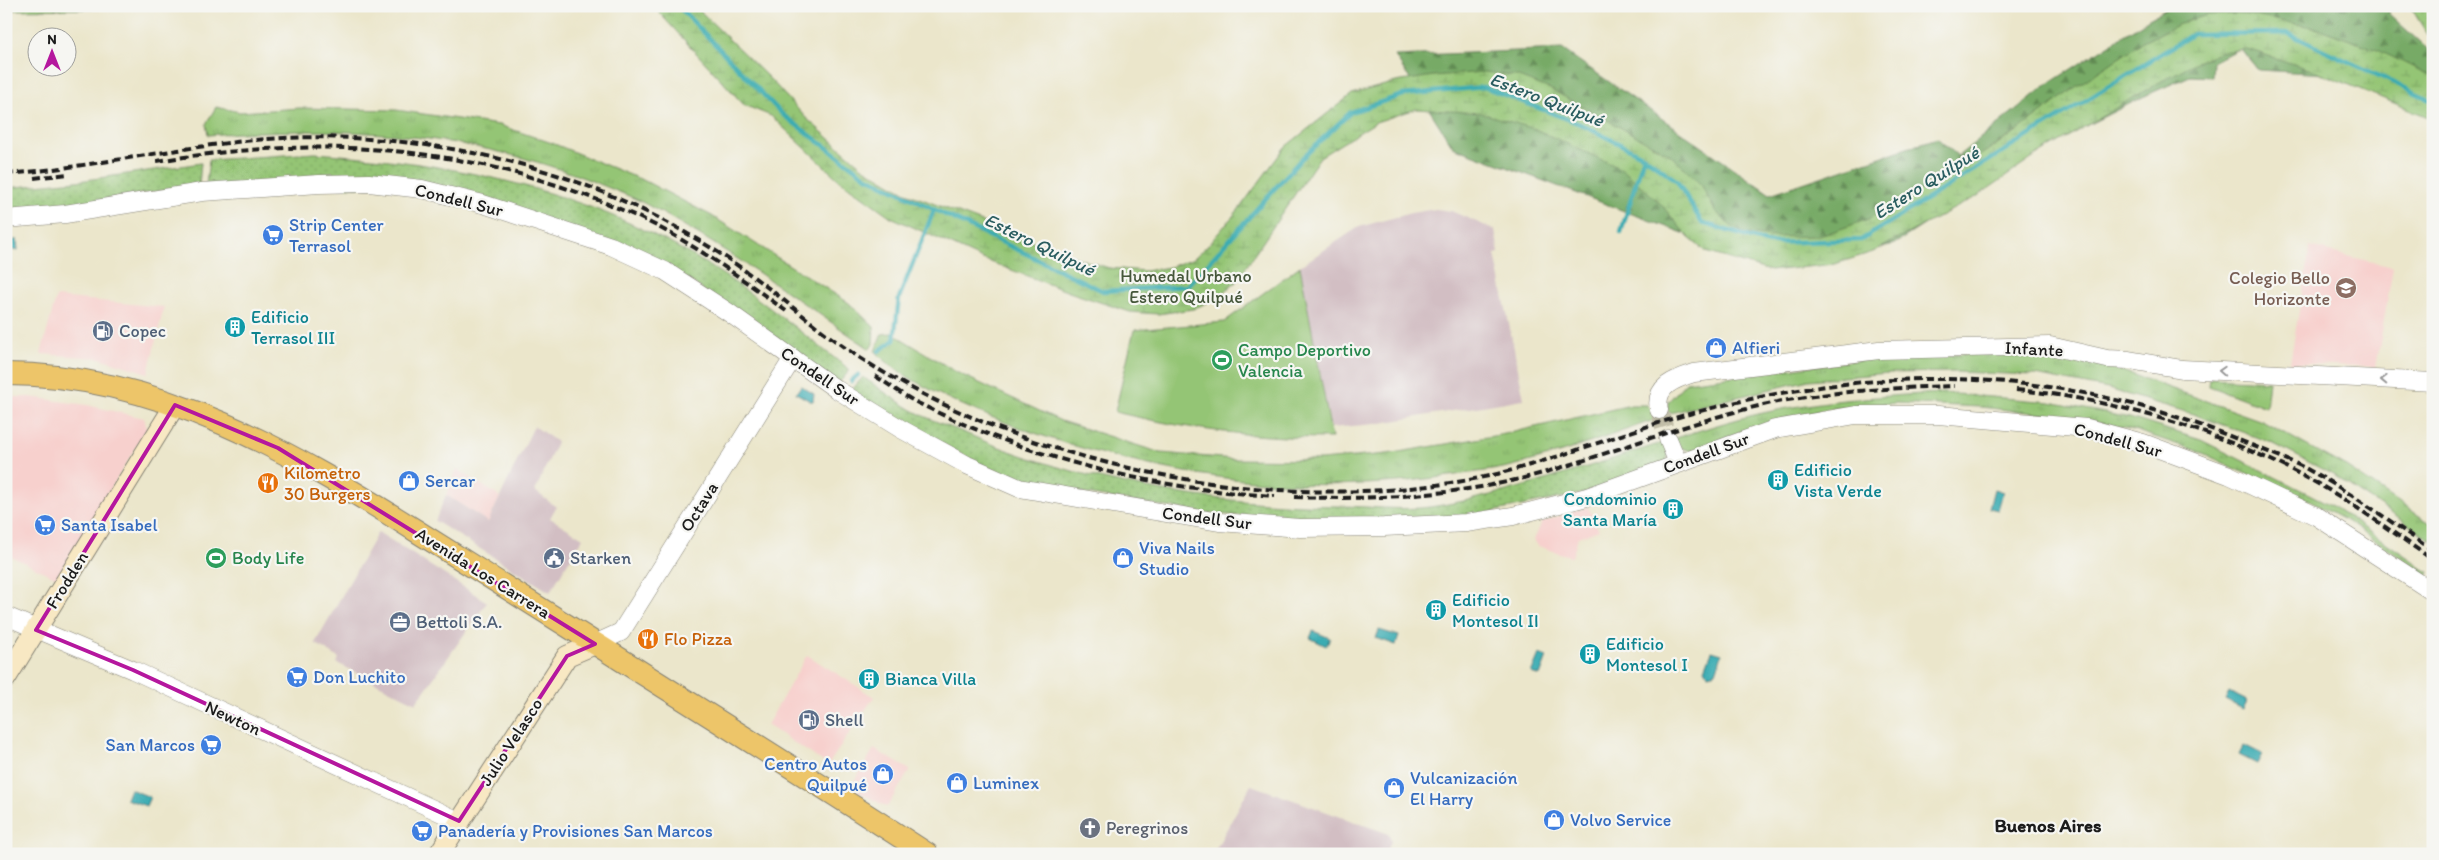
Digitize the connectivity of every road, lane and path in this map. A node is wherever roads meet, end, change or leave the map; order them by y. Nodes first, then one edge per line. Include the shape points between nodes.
1 (6, 219) edge
2 (793, 358) junction
3 (6, 374) edge
4 (2433, 382) edge
5 (175, 405) junction
6 (1659, 410) tunnel mouth
7 (1668, 439) tunnel mouth
8 (1678, 463) junction
9 (2433, 592) edge
10 (6, 616) edge
11 (36, 630) junction
12 (595, 644) junction
13 (6, 678) edge
14 (459, 822) junction
15 (439, 854) edge
16 (927, 854) edge

1 - 2 street, Condell Sur via 65,214 168,196 233,189 369,183 422,189 483,204 611,246 664,271
2 - 8 street, Condell Sur via 901,429 967,465 1019,488 1219,522 1300,528 1466,523 1530,514
2 - 12 street, Octava via 621,632
3 - 5 main road, Avenida Los Carrera via 34,374 90,382 122,388
4 -> 6 street, Infante via 2182,369 2107,359 2050,346 1879,350 1694,373 1663,387 1656,400
5 - 11 main road, Frodden
5 - 12 main road, Avenida Los Carrera via 296,458
7 - 8 street
8 - 9 street, Condell Sur via 1775,429 1856,415 1938,415 2087,428 2143,443 2264,491 2316,516
10 - 11 street, Newton
11 - 13 main road, Frodden
11 - 14 street, Newton via 133,670
12 - 14 main road, Julio Velasco via 567,656
12 - 16 main road, Avenida Los Carrera
14 - 15 main road, Julio Velasco

